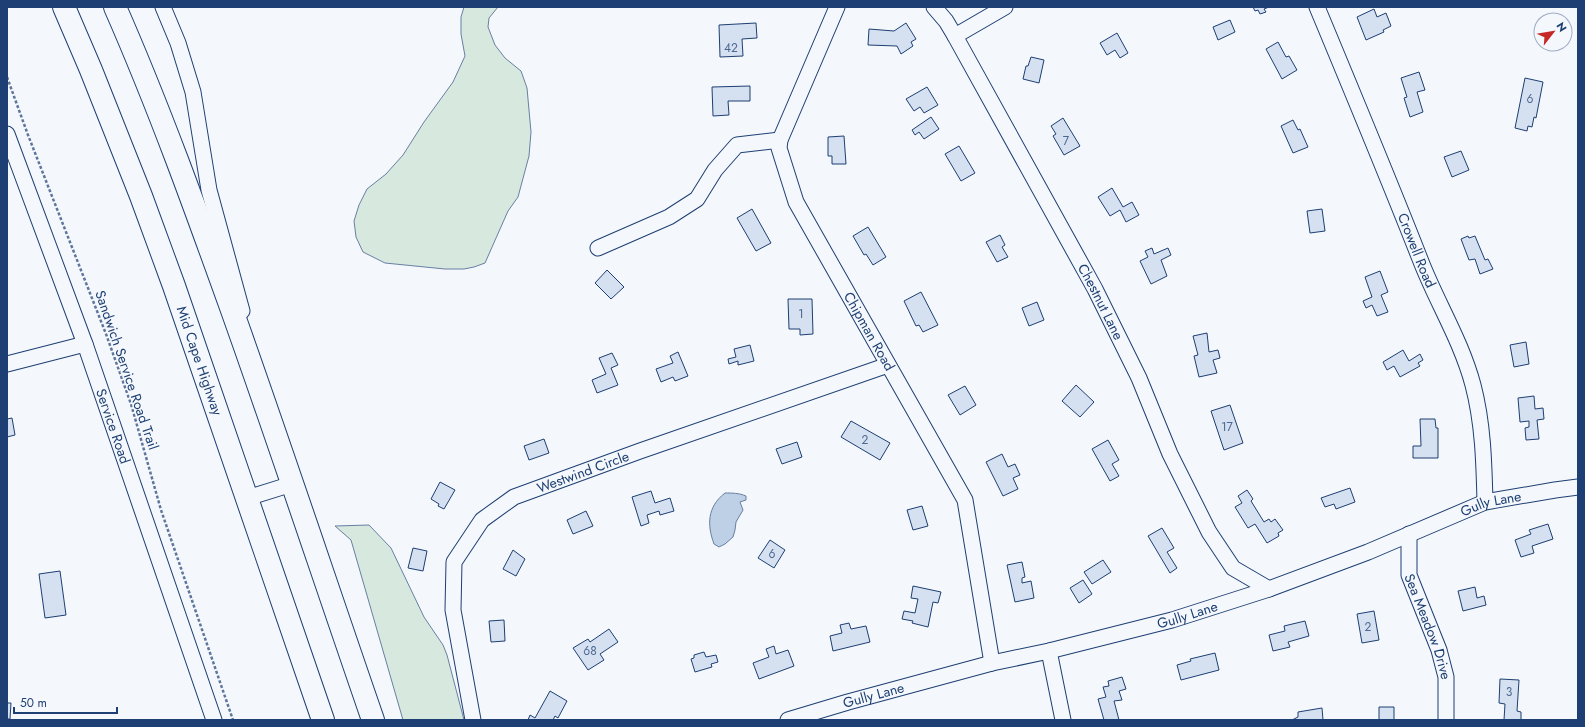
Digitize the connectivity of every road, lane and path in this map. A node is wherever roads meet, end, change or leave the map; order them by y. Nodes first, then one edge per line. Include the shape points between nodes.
1 (64, 7) edge
2 (115, 7) edge
3 (163, 7) edge
4 (837, 7) edge
5 (934, 7) edge
6 (1005, 7) edge
7 (1316, 7) edge
8 (955, 36) junction
9 (7, 77) edge
10 (7, 134) edge
11 (780, 140) junction
12 (598, 248) dead end
13 (85, 344) junction
14 (7, 364) edge
15 (888, 365) junction
16 (259, 386) junction
17 (292, 484) junction
18 (1578, 487) edge
19 (247, 498) junction
20 (1486, 502) junction
21 (1409, 534) junction
22 (1269, 589) junction
23 (1049, 650) junction
24 (992, 663) junction
25 (214, 720) edge
26 (233, 720) edge
27 (323, 720) edge
28 (373, 720) edge
29 (473, 720) edge
30 (788, 720) edge
31 (1063, 720) edge
32 (1446, 720) edge

1 - 19 highway, Mid Cape Highway via 142,196
2 - 16 highway via 185,179
3 - 16 street via 178,43 193,92 210,190 247,327
4 - 11 street
5 - 8 street, Chestnut Lane
6 - 8 street
7 - 20 street, Crowell Road via 1386,172 1424,270 1459,344 1473,385 1483,441
8 - 22 street, Chestnut Lane via 1095,289 1139,378 1170,454 1209,532 1233,568
9 - 26 path, Sandwich Service Road Trail via 131,404 161,510
10 - 13 street, Service Road
11 - 12 street via 737,145 715,170 697,199 669,218
11 - 15 street, Chipman Road via 779,148 796,202
13 - 14 street
13 - 25 street, Service Road
15 - 24 street, Chipman Road via 965,500
15 - 29 street, Westwind Circle via 514,497 482,520 454,562 452,610
16 - 17 highway
17 - 19 street
17 - 28 highway
18 - 20 street, Gully Lane
19 - 27 highway, Mid Cape Highway
20 - 21 street, Gully Lane
21 - 22 street, Gully Lane
21 - 32 street, Sea Meadow Drive via 1409,575 1439,650 1446,677
22 - 23 street, Gully Lane via 1172,620
23 - 24 street, Gully Lane
23 - 31 street
24 - 30 street, Gully Lane

